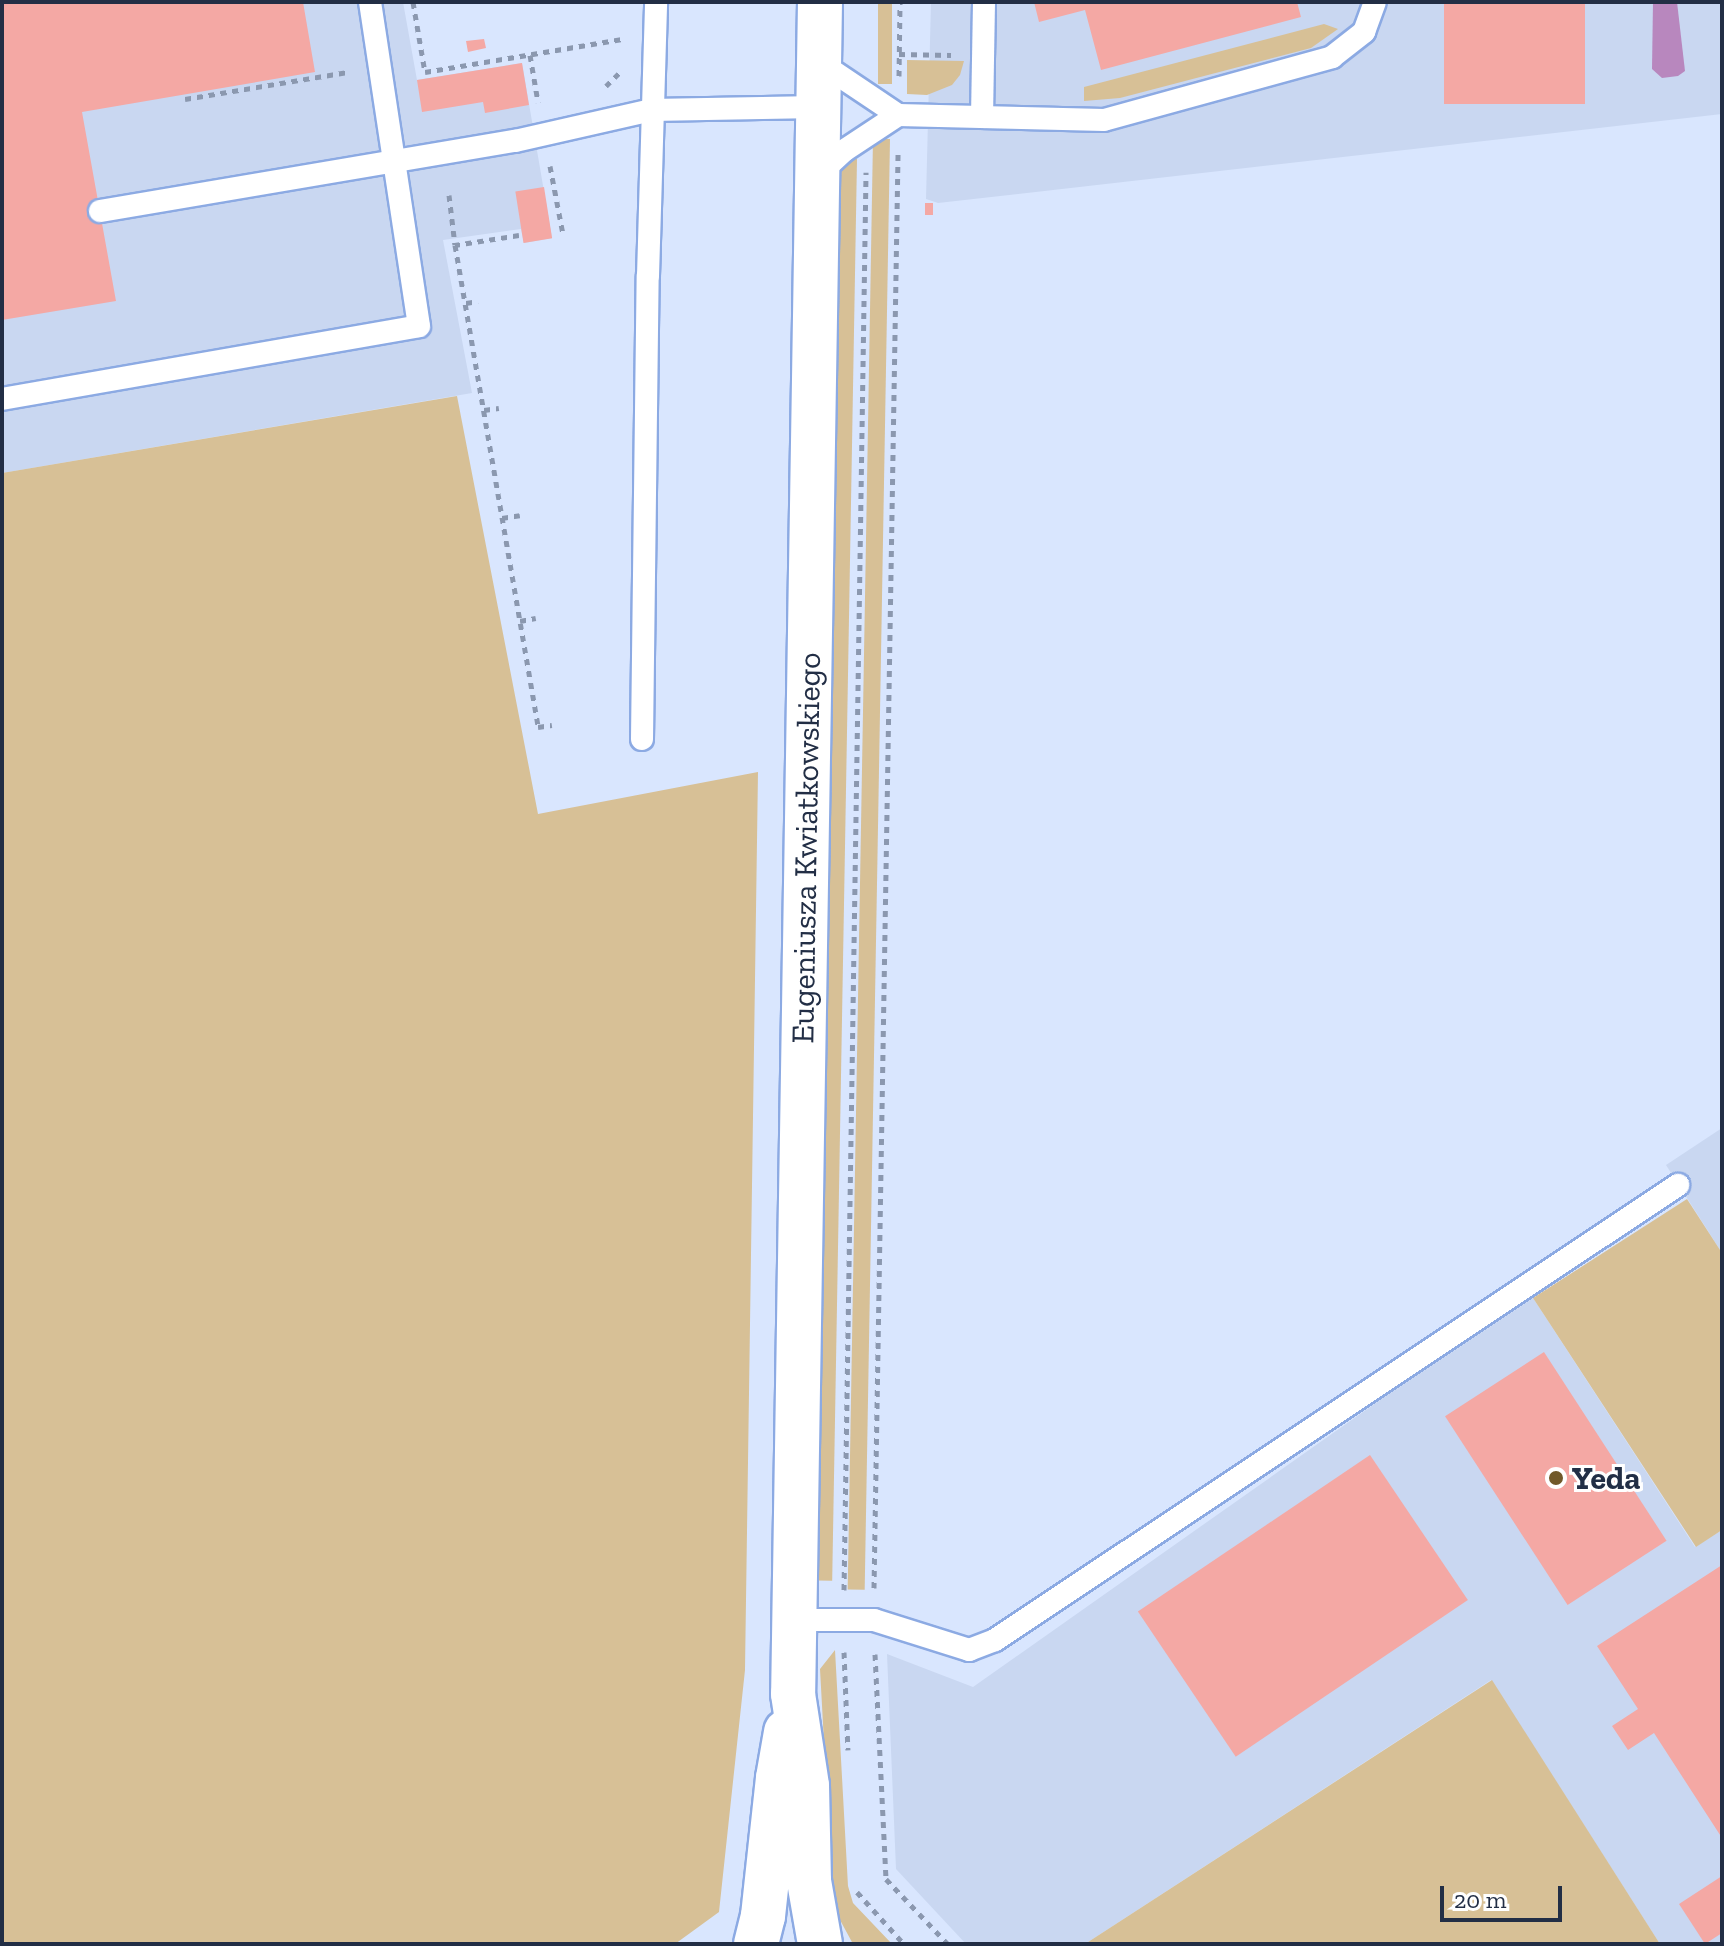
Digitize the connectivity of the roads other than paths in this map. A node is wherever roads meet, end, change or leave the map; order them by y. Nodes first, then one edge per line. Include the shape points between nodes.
1 (370, 2) edge
2 (656, 2) edge
3 (820, 2) edge
4 (984, 2) edge
5 (1375, 2) edge
6 (819, 62) junction
7 (818, 107) junction
8 (651, 110) junction
9 (898, 115) junction
10 (982, 117) junction
11 (395, 161) junction
12 (817, 177) junction
13 (100, 211) dead end
14 (2, 399) edge
15 (642, 739) dead end
16 (1678, 1185) dead end
17 (795, 1620) junction
18 (793, 1694) junction
19 (756, 1944) edge
20 (820, 1944) edge

1 - 11 lane
2 - 8 lane
3 - 6 main road, Eugeniusza Kwiatkowskiego
4 - 10 lane
5 - 10 lane via 1364,32 1332,57 1104,120
6 - 7 main road, Eugeniusza Kwiatkowskiego
6 - 9 lane
7 - 8 lane
7 - 12 main road, Eugeniusza Kwiatkowskiego
8 - 11 lane
8 - 15 lane
9 - 10 lane
9 - 12 lane via 845,150
11 - 13 lane
11 - 14 lane via 419,326
12 - 17 main road, Eugeniusza Kwiatkowskiego
16 - 17 lane via 995,1640 969,1650 874,1620
17 - 18 main road, Eugeniusza Kwiatkowskiego
18 - 19 main road, Eugeniusza Kwiatkowskiego
18 - 20 main road, Eugeniusza Kwiatkowskiego via 807,1786 809,1881

